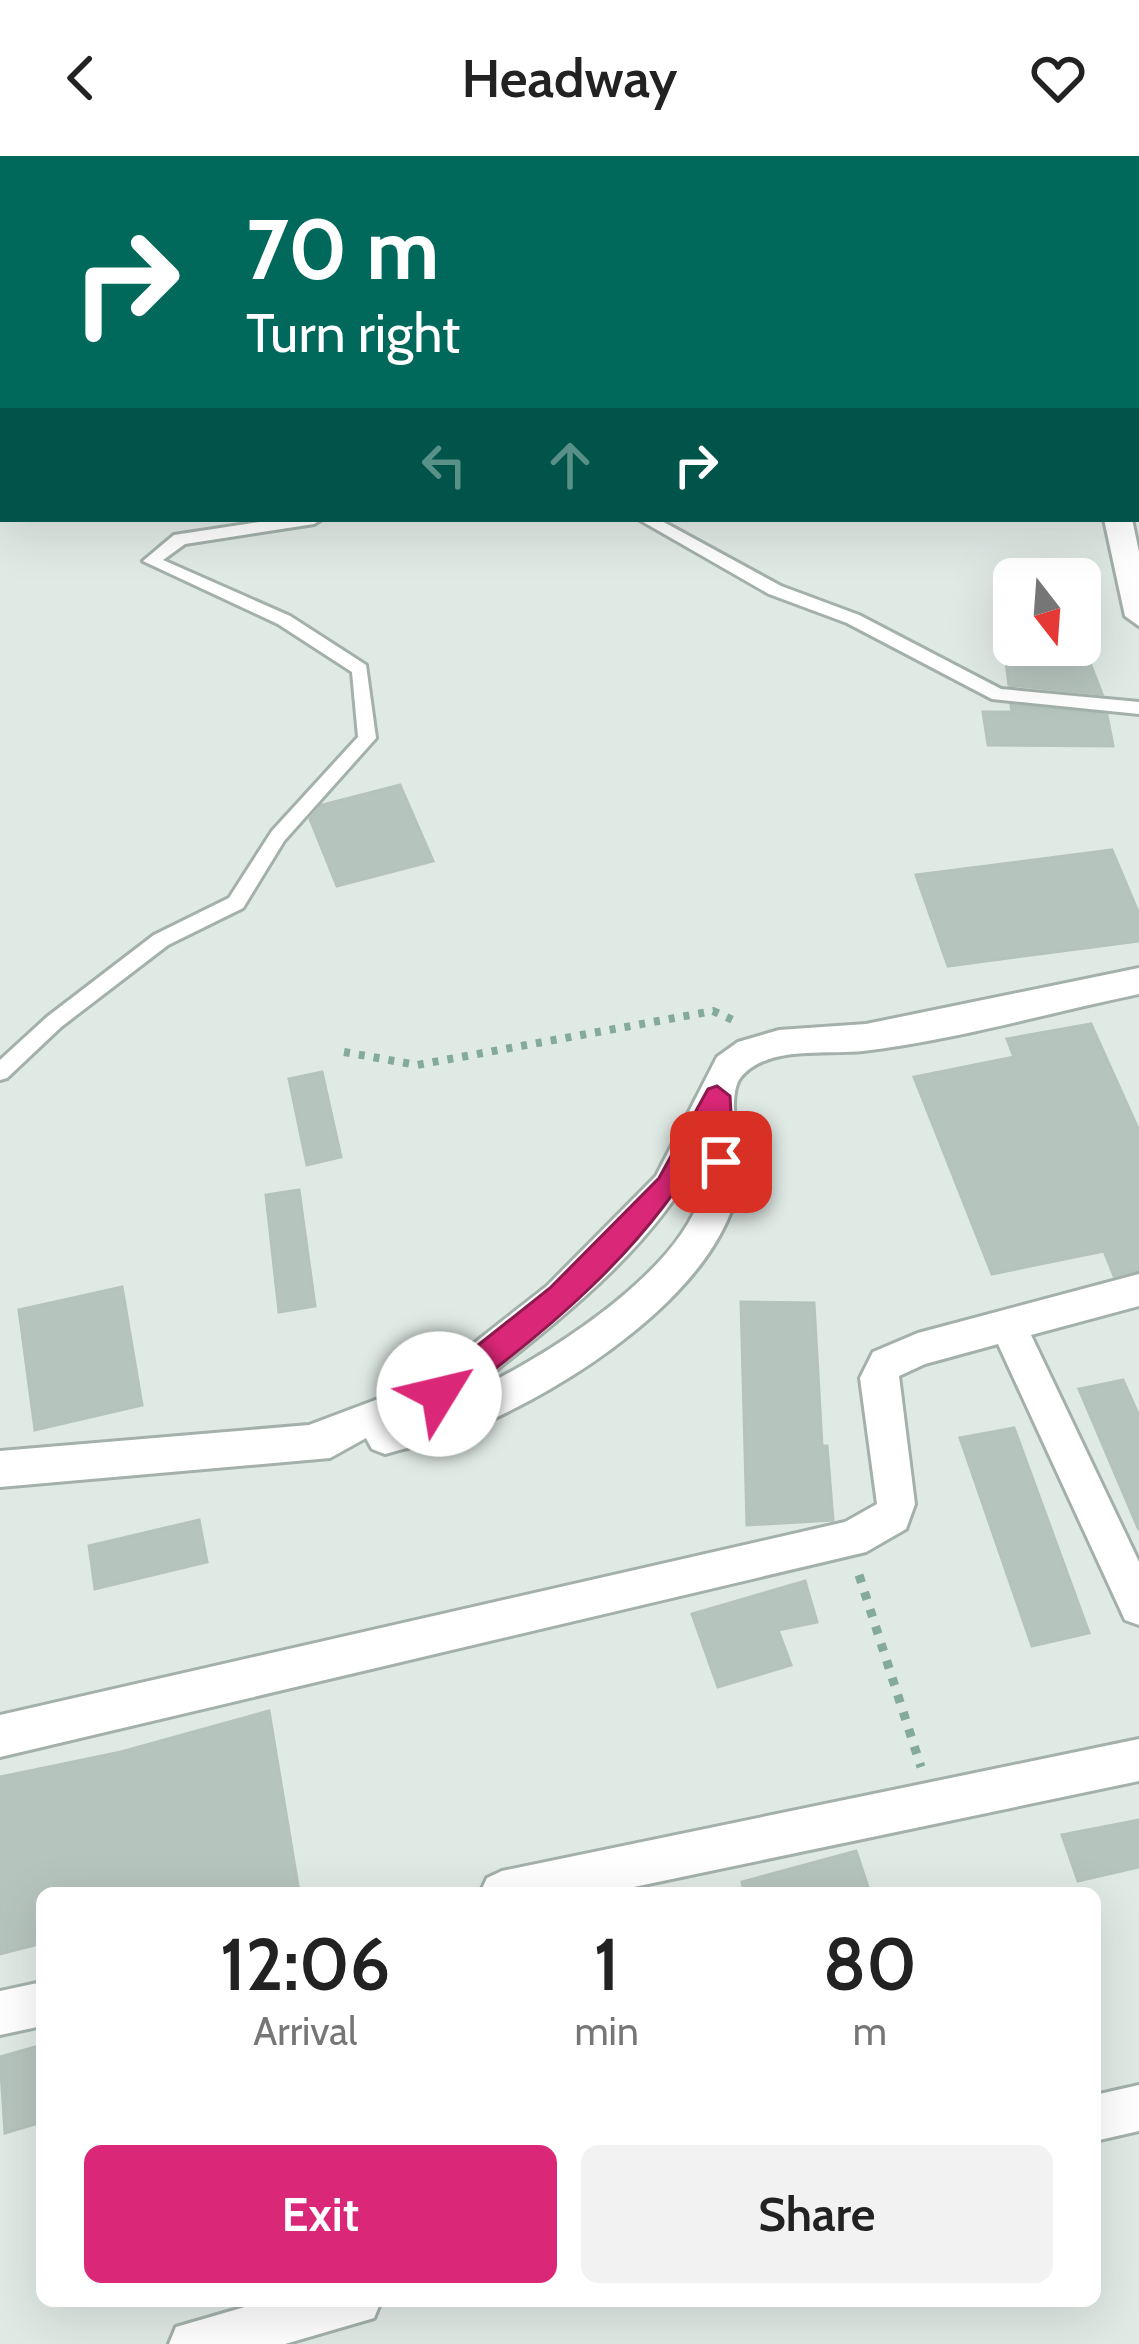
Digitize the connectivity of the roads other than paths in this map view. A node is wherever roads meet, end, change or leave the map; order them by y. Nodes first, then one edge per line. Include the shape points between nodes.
1 (294, 522) edge
2 (651, 522) edge
3 (1119, 522) edge
4 (1139, 616) edge
5 (1139, 707) edge
6 (1139, 981) edge
7 (0, 1072) edge
8 (717, 1096) junction
9 (1139, 1290) edge
10 (1009, 1327) junction
11 (310, 1442) junction
12 (0, 1469) edge
13 (1139, 1606) edge
14 (0, 1736) edge
15 (1139, 1760) edge
16 (531, 1887) edge
17 (36, 2005) edge
18 (0, 2013) edge
19 (1139, 2108) edge
20 (1101, 2117) edge
21 (334, 2307) edge
22 (193, 2344) edge

1 - 7 lane via 180,539 151,561 284,620 360,669 367,738 278,836 236,903 161,940
2 - 5 lane via 998,694
3 - 4 street
6 - 8 street via 866,1037 779,1043 729,1067
8 - 11 street via 668,1186 493,1355 439,1394
8 - 11 street via 717,1202 679,1265 608,1329 464,1414 384,1437
9 - 10 street
10 - 13 street
10 - 14 street via 886,1364 879,1378 896,1504 892,1516 852,1539
11 - 12 street
15 - 16 street
17 - 18 street
19 - 20 street
21 - 22 street

